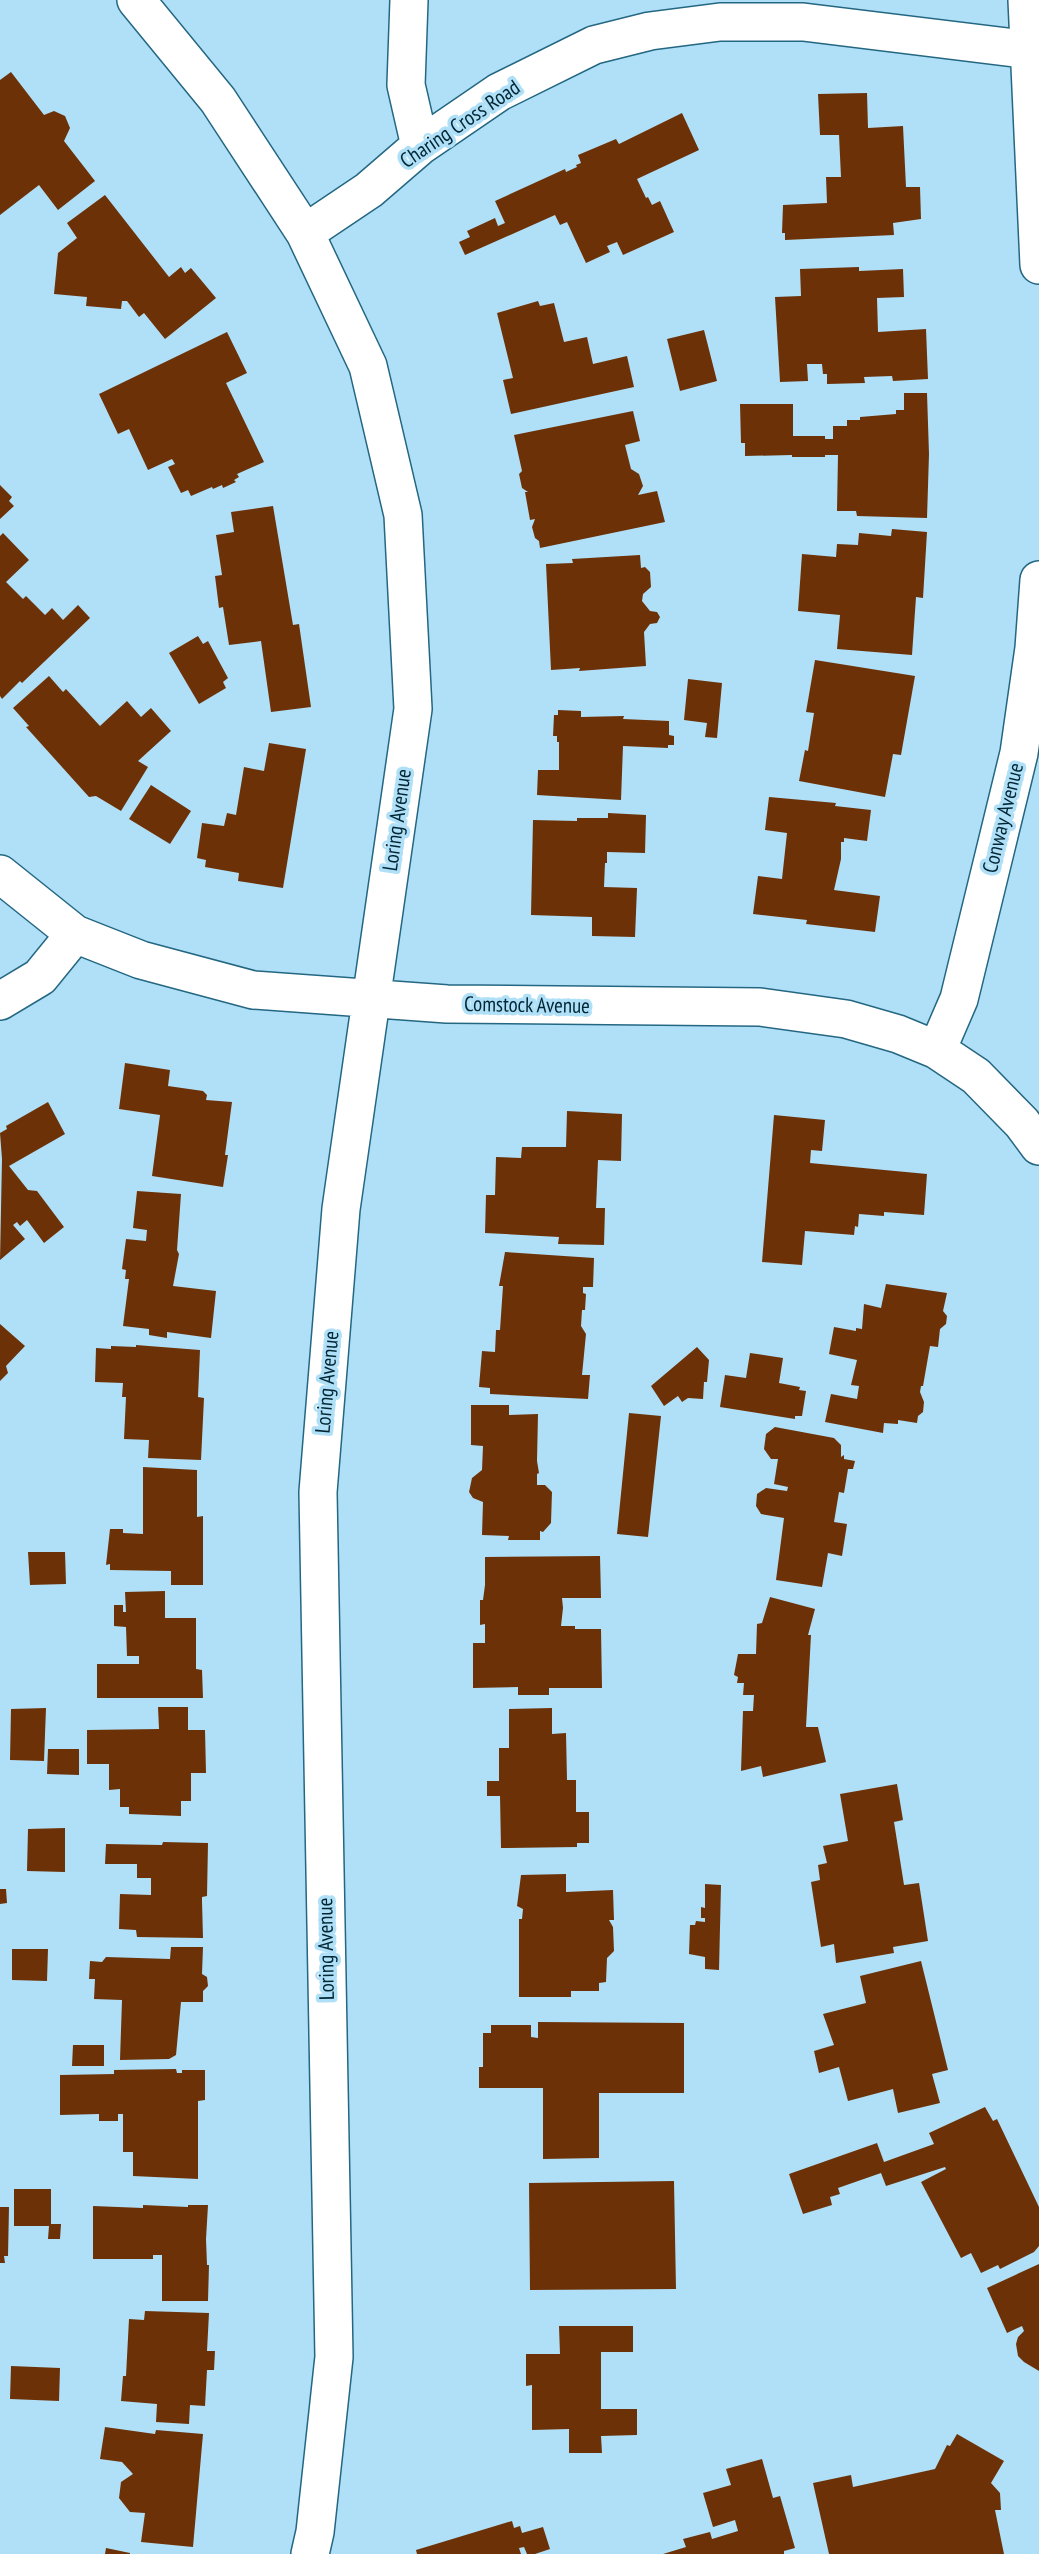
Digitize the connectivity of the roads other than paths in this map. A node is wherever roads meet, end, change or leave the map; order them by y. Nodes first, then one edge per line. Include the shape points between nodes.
1 (136, 0) edge
2 (409, 0) edge
3 (1027, 0) edge
4 (1035, 50) edge
5 (420, 146) junction
6 (304, 233) junction
7 (1039, 265) edge
8 (1039, 580) edge
9 (0, 873) edge
10 (75, 934) junction
11 (372, 1000) junction
12 (0, 1001) edge
13 (937, 1050) junction
14 (1039, 1146) edge
15 (310, 2554) edge

1 - 6 street via 218,100
2 - 5 street via 406,85
3 - 4 street
4 - 5 street, Charing Cross Road via 803,22 720,22 650,31 594,45 511,86
4 - 7 street
5 - 6 street, Charing Cross Road via 369,190
6 - 11 street, Loring Avenue via 368,366 403,515 413,709
8 - 13 street, Conway Avenue via 1019,753 959,999
9 - 10 street, Comstock Avenue
10 - 11 street, Comstock Avenue via 141,960 253,990
10 - 12 street via 40,977
11 - 13 street, Comstock Avenue via 760,1007 846,1019
11 - 15 street, Loring Avenue via 341,1209 318,1492 334,2357
13 - 14 street, Comstock Avenue via 976,1076

